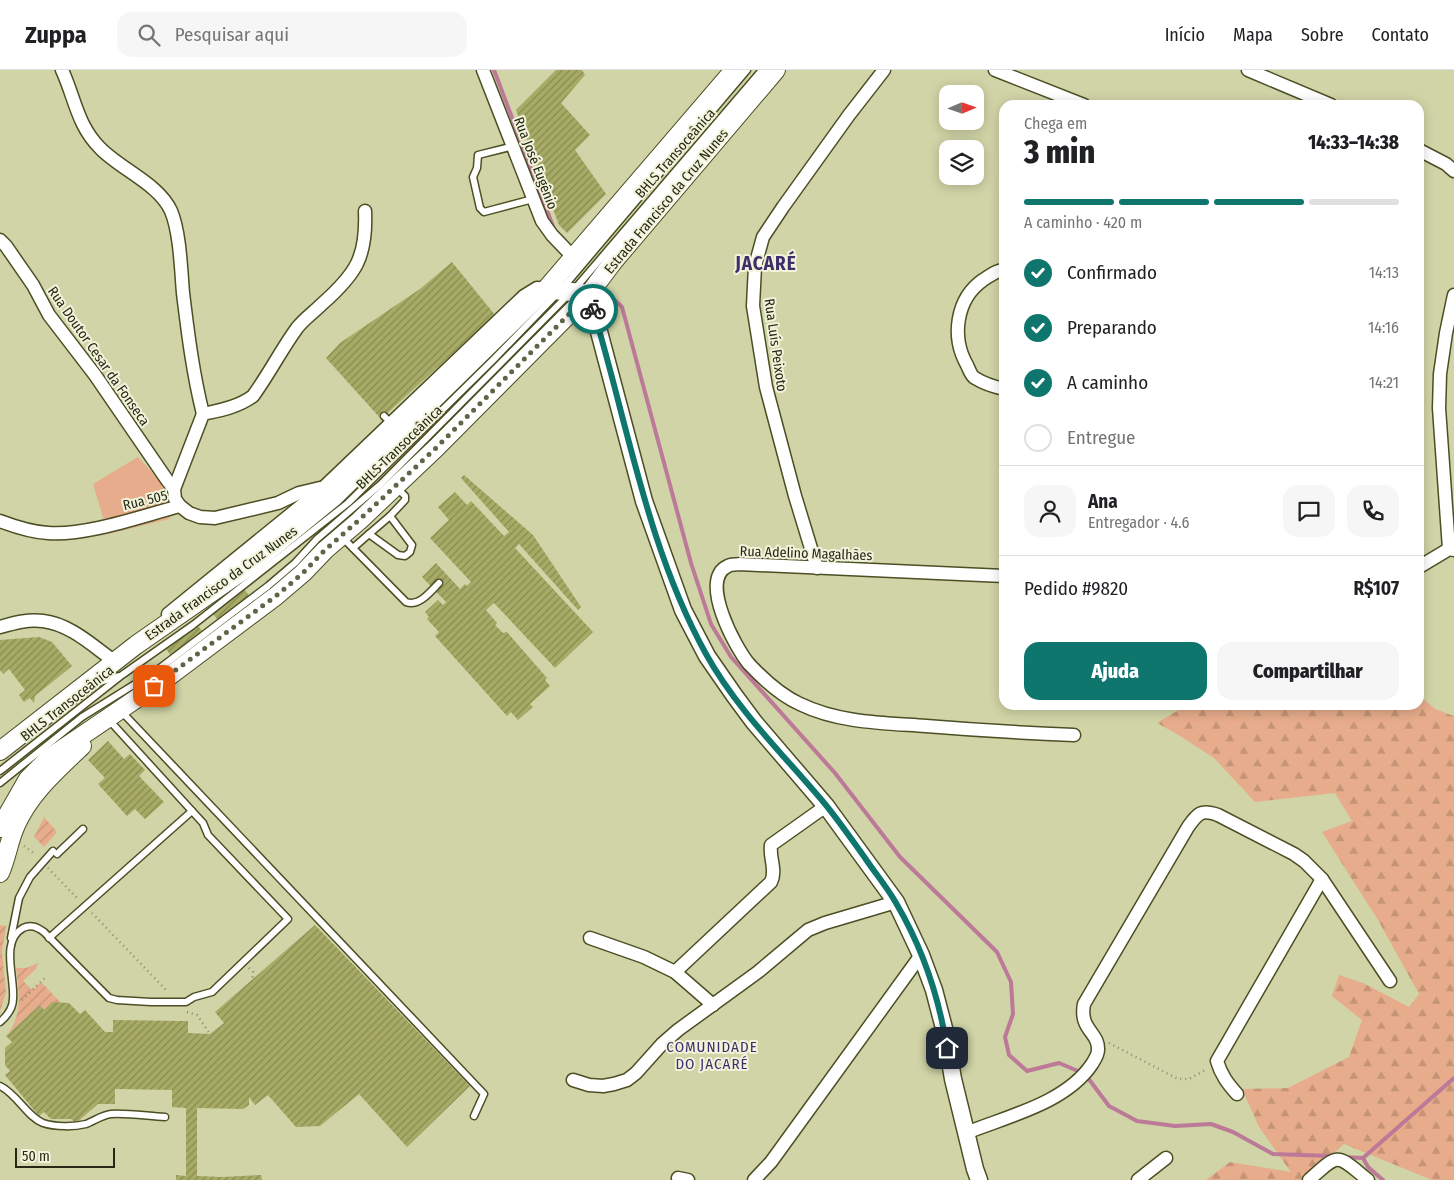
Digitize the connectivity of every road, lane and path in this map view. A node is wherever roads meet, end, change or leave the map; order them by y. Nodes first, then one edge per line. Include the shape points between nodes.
1 (62, 70) edge
2 (483, 70) edge
3 (734, 70) edge
4 (748, 70) edge
5 (762, 70) edge
6 (776, 70) edge
7 (884, 70) edge
8 (995, 70) edge
9 (1248, 70) edge
10 (1071, 100) edge
11 (1320, 100) edge
12 (514, 146) junction
13 (1424, 153) edge
14 (1454, 171) edge
15 (533, 199) junction
16 (365, 211) dead end
17 (0, 240) edge
18 (574, 258) junction
19 (999, 271) edge
20 (559, 291) junction
21 (589, 294) junction
22 (1454, 294) edge
23 (999, 388) edge
24 (203, 414) junction
25 (395, 487) junction
26 (323, 488) junction
27 (174, 489) junction
28 (180, 506) junction
29 (390, 516) junction
30 (0, 521) edge
31 (369, 534) junction
32 (347, 542) junction
33 (1452, 550) edge
34 (1424, 564) edge
35 (817, 568) junction
36 (999, 576) edge
37 (439, 583) dead end
38 (0, 627) edge
39 (151, 634) junction
40 (118, 668) junction
41 (110, 718) junction
42 (73, 724) junction
43 (1074, 735) dead end
44 (0, 751) edge
45 (49, 758) junction
46 (0, 771) edge
47 (0, 783) edge
48 (826, 806) junction
49 (192, 811) junction
50 (0, 828) edge
51 (83, 829) dead end
52 (43, 862) junction
53 (0, 873) edge
54 (1322, 879) junction
55 (896, 902) junction
56 (86, 907) junction
57 (49, 938) junction
58 (590, 938) dead end
59 (11, 939) junction
60 (921, 955) junction
61 (675, 972) junction
62 (1390, 981) dead end
63 (178, 1002) junction
64 (713, 1005) junction
65 (0, 1022) edge
66 (210, 1034) dead end
67 (1092, 1034) junction
68 (1218, 1062) junction
69 (573, 1080) dead end
70 (0, 1086) edge
71 (1237, 1094) dead end
72 (474, 1116) dead end
73 (165, 1117) dead end
74 (966, 1133) junction
75 (1166, 1158) dead end
76 (754, 1180) edge
77 (980, 1180) edge
78 (1138, 1180) edge
79 (1309, 1180) edge
80 (1368, 1180) edge

1 - 24 street via 86,132 101,149 148,185 171,210 191,354
2 - 12 street, Rua José Eugênio
3 - 18 main road, Estrada Francisco da Cruz Nunes
4 - 20 lane, BHLS Transoceânica
5 - 20 lane, BHLS Transoceânica
6 - 21 main road, Estrada Francisco da Cruz Nunes
7 - 35 street, Rua Luís Peixoto via 783,207 763,238 755,266 753,306 766,386
8 - 10 street
9 - 11 street
12 - 15 street, Rua José Eugênio
12 - 15 lane via 478,155 478,168 473,177 480,208 484,212
13 - 14 street
15 - 18 street, Rua José Eugênio via 542,221
16 - 24 street via 363,249 348,279 298,326 253,396 231,408
17 - 27 street, Rua Doutor Cesar da Fonseca
18 - 20 main road, Estrada Francisco da Cruz Nunes
19 - 23 street via 974,286 962,305 957,329 961,356 974,378
20 - 21 main road
20 - 26 street via 538,288 524,296 388,420
20 - 39 main road, Estrada Francisco da Cruz Nunes via 334,497 251,565
20 - 40 lane, BHLS Transoceânica via 348,503 193,625
20 - 42 lane, BHLS Transoceânica via 381,484 279,577 156,671
21 - 25 main road, Estrada Francisco da Cruz Nunes
21 - 48 street via 644,501 683,610 707,656 734,695
22 - 33 street via 1440,374 1439,408
24 - 27 street
25 - 29 lane via 405,500
25 - 32 main road, Estrada Francisco da Cruz Nunes
26 - 28 street, Rua 505 via 215,518 200,517
26 - 39 street via 167,614
27 - 28 street, Rua Doutor Cesar da Fonseca via 175,500
28 - 30 street, Rua 505 via 76,532 40,532
29 - 31 lane
29 - 31 lane via 412,545 410,552 398,556
31 - 32 lane
32 - 37 lane via 406,602 417,603
32 - 41 main road, Estrada Francisco da Cruz Nunes
33 - 34 street
35 - 36 street, Rua Adelino Magalhães
35 - 43 street, Rua Adelino Magalhães via 739,564 728,566 721,572 718,594 722,616 748,663 771,686 799,704 834,716 870,722
38 - 40 street via 43,621 65,627
39 - 40 main road, Estrada Francisco da Cruz Nunes
40 - 44 main road, Estrada Francisco da Cruz Nunes via 85,686
40 - 46 lane, BHLS Transoceânica
41 - 45 main road, Estrada Francisco da Cruz Nunes
41 - 49 lane
41 - 53 main road via 51,774 29,803 16,823
41 - 72 lane via 484,1094
42 - 45 lane
42 - 47 lane, BHLS Transoceânica
45 - 50 main road, Estrada Francisco da Cruz Nunes via 28,779
48 - 55 street
48 - 61 street via 771,845 774,871 771,882
49 - 56 lane
49 - 63 lane via 208,835 288,918 212,992
51 - 52 lane
52 - 56 path
52 - 59 lane via 19,898
54 - 62 street
54 - 67 street via 1294,854 1218,815 1208,812 1196,816 1084,1004 1084,1022
54 - 68 street
55 - 60 street
55 - 64 street via 808,930
56 - 57 lane
56 - 63 path
57 - 59 lane via 29,926 15,932
57 - 63 lane via 109,998
58 - 61 street
59 - 65 lane via 8,960 14,1000
60 - 74 street via 945,1032
60 - 76 street via 771,1162
61 - 64 street
63 - 66 path via 187,1012 197,1015
64 - 69 street via 678,1030 627,1080 602,1086
67 - 68 path via 1178,1079 1196,1076
67 - 74 street via 1099,1048 1098,1055 1076,1082 1028,1110
68 - 71 street via 1224,1079
70 - 73 lane via 9,1090 35,1118 52,1125 86,1124 109,1114
74 - 77 street
75 - 78 street
79 - 80 street via 1331,1160 1339,1159

